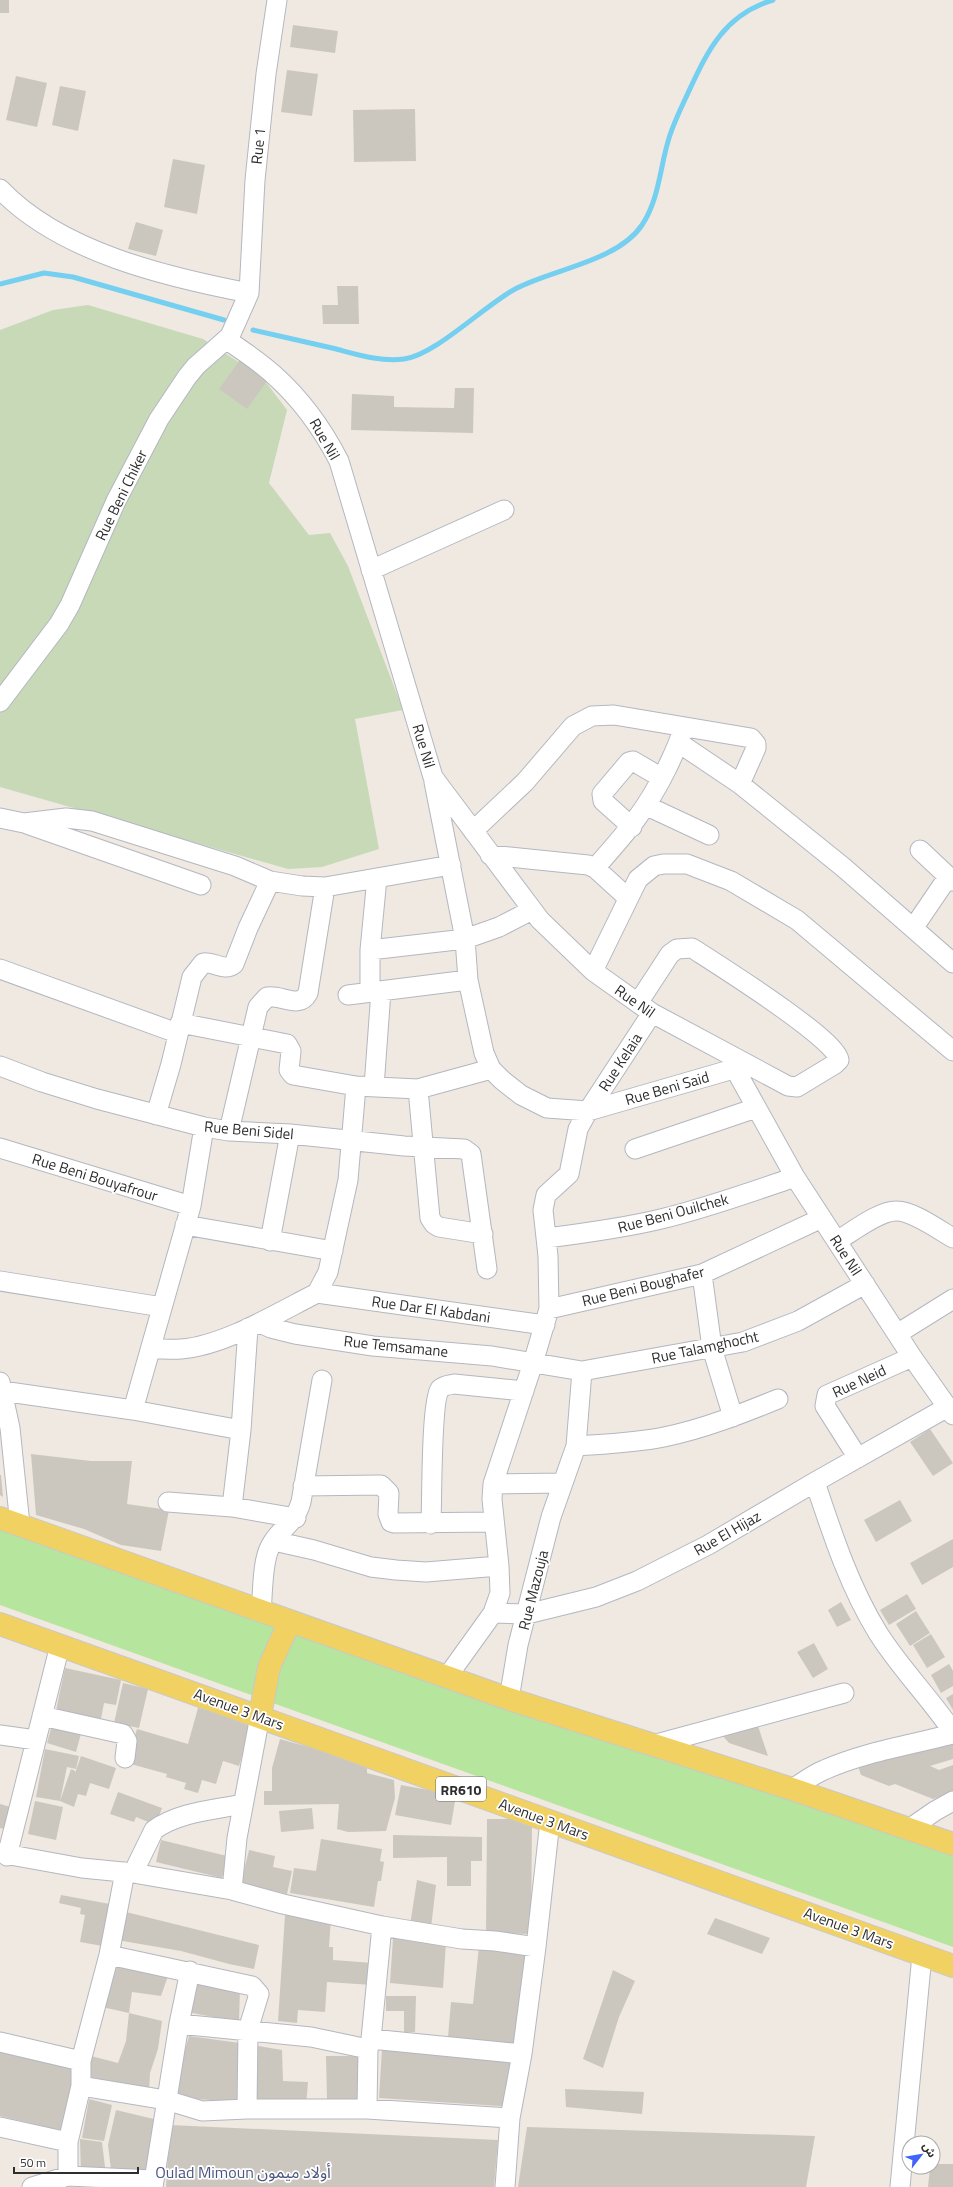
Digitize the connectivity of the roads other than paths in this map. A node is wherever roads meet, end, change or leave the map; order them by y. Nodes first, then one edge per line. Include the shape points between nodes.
1 (277, 0) edge
2 (0, 189) edge
3 (248, 293) junction
4 (227, 340) junction
5 (504, 510) dead end
6 (372, 570) junction
7 (0, 702) edge
8 (681, 734) junction
9 (433, 777) junction
10 (662, 778) junction
11 (740, 784) junction
12 (647, 806) junction
13 (0, 818) edge
14 (24, 823) junction
15 (632, 827) junction
16 (473, 831) junction
17 (709, 835) dead end
18 (920, 850) dead end
19 (490, 855) junction
20 (451, 864) junction
21 (594, 868) junction
22 (377, 878) junction
23 (950, 879) edge
24 (270, 881) junction
25 (202, 884) dead end
26 (325, 887) junction
27 (628, 898) junction
28 (532, 910) junction
29 (914, 927) junction
30 (465, 939) junction
31 (370, 950) junction
32 (953, 963) edge
33 (0, 969) edge
34 (593, 971) junction
35 (468, 980) junction
36 (375, 991) junction
37 (348, 995) dead end
38 (645, 1008) junction
39 (178, 1028) junction
40 (250, 1038) junction
41 (953, 1051) edge
42 (0, 1066) edge
43 (741, 1067) junction
44 (491, 1069) junction
45 (365, 1087) junction
46 (418, 1089) junction
47 (756, 1108) junction
48 (588, 1111) junction
49 (156, 1115) junction
50 (204, 1127) junction
51 (229, 1131) junction
52 (290, 1134) junction
53 (352, 1142) junction
54 (422, 1147) junction
55 (0, 1148) edge
56 (635, 1149) dead end
57 (795, 1177) junction
58 (191, 1206) junction
59 (822, 1218) junction
60 (185, 1225) junction
61 (483, 1234) junction
62 (547, 1238) junction
63 (953, 1238) edge
64 (270, 1241) junction
65 (837, 1241) junction
66 (333, 1251) junction
67 (487, 1269) dead end
68 (702, 1274) junction
69 (0, 1281) edge
70 (865, 1284) junction
71 (316, 1293) junction
72 (953, 1299) edge
73 (162, 1307) junction
74 (547, 1317) junction
75 (254, 1325) junction
76 (897, 1334) junction
77 (151, 1348) junction
78 (712, 1348) junction
79 (912, 1358) junction
80 (533, 1363) junction
81 (582, 1371) junction
82 (322, 1380) dead end
83 (1, 1387) edge
84 (524, 1391) junction
85 (778, 1399) dead end
86 (133, 1410) junction
87 (950, 1412) edge
88 (733, 1417) junction
89 (241, 1430) junction
90 (576, 1446) junction
91 (858, 1458) junction
92 (815, 1482) junction
93 (562, 1483) junction
94 (493, 1484) junction
95 (303, 1486) junction
96 (168, 1502) dead end
97 (232, 1507) junction
98 (296, 1518) junction
99 (10, 1522) edge
100 (494, 1522) junction
101 (431, 1524) junction
102 (274, 1541) junction
103 (499, 1566) junction
104 (262, 1611) junction
105 (493, 1613) junction
106 (527, 1614) junction
107 (290, 1622) junction
108 (0, 1624) edge
109 (60, 1645) junction
110 (447, 1677) junction
111 (844, 1692) dead end
112 (509, 1699) junction
113 (42, 1716) junction
114 (260, 1716) junction
115 (953, 1733) edge
116 (0, 1735) edge
117 (36, 1740) junction
118 (653, 1745) junction
119 (125, 1758) dead end
120 (792, 1789) junction
121 (953, 1802) edge
122 (243, 1804) junction
123 (550, 1821) junction
124 (909, 1829) junction
125 (953, 1844) edge
126 (4, 1855) edge
127 (129, 1873) junction
128 (232, 1890) junction
129 (382, 1926) junction
130 (536, 1947) junction
131 (109, 1955) junction
132 (922, 1955) junction
133 (953, 1966) edge
134 (190, 1971) junction
135 (179, 2024) junction
136 (248, 2030) junction
137 (0, 2042) edge
138 (370, 2044) junction
139 (522, 2054) junction
140 (81, 2061) junction
141 (81, 2086) junction
142 (166, 2100) junction
143 (247, 2109) junction
144 (367, 2109) junction
145 (510, 2118) junction
146 (0, 2127) edge
147 (68, 2142) junction
148 (68, 2176) junction
149 (153, 2184) edge
150 (32, 2187) edge
151 (505, 2187) edge
152 (900, 2187) edge

1 - 3 street, Rue 1 via 255,180
2 - 3 street via 16,206 48,227 108,257 199,284
3 - 4 street, Rue Beni Chiker
4 - 6 street, Rue Nil via 274,374 306,407 324,433 339,461
4 - 7 street, Rue Beni Chiker via 196,366 177,390 116,501 70,605
5 - 6 street
6 - 9 street, Rue Nil
8 - 10 street
8 - 11 street
8 - 11 street via 754,740 756,748
8 - 16 street via 608,715 583,719 566,732 525,782
9 - 16 street, Rue Nil
9 - 20 street
10 - 12 street
10 - 15 street via 633,761 602,794 603,801
11 - 29 street
12 - 15 street
12 - 17 street
13 - 14 street
14 - 24 street via 66,818 92,821 235,866
14 - 25 street
15 - 21 street
16 - 19 street, Rue Nil
18 - 23 street
19 - 21 street via 576,862
19 - 28 street, Rue Nil
20 - 22 street
20 - 30 street
21 - 27 street
22 - 26 street
22 - 31 street
23 - 29 street
24 - 26 street
24 - 39 street via 234,964 222,967 203,963 194,972
26 - 40 street via 308,993 298,1002 270,996 264,998 258,1007
27 - 34 street
27 - 41 street via 638,879 654,866 663,864 687,864 731,881 797,920
28 - 30 street via 499,927
28 - 34 street, Rue Nil via 566,947
29 - 32 street
30 - 31 street
30 - 35 street
31 - 36 street
33 - 39 street
34 - 38 street, Rue Nil
35 - 36 street
35 - 44 street via 484,1053
36 - 37 street
36 - 45 street
38 - 43 street, Rue Nil
38 - 43 street, Rue Kelaia via 670,954 677,949 692,948 812,1030 835,1050 839,1060 797,1087 788,1086
38 - 48 street, Rue Kelaia
39 - 40 street
39 - 49 street via 171,1064
40 - 45 street via 287,1044 291,1051 289,1070 293,1075
40 - 51 street
42 - 49 street, Rue Beni Sidel via 42,1082
43 - 47 street, Rue Nil
43 - 48 street, Rue Beni Said
44 - 46 street
44 - 48 street, Rue Beni Said via 521,1094 542,1106 558,1111
45 - 46 street
45 - 53 street
46 - 54 street
47 - 56 street
47 - 57 street, Rue Nil
48 - 62 street, Rue Kelaia via 574,1142 569,1174 546,1195 543,1210
49 - 50 street, Rue Beni Sidel
50 - 51 street, Rue Beni Sidel
50 - 58 street
51 - 52 street, Rue Beni Sidel
52 - 53 street, Rue Beni Sidel
52 - 64 street
53 - 54 street, Rue Beni Sidel
53 - 66 street via 348,1180
54 - 61 street via 429,1212 434,1224
54 - 61 street, Rue Beni Sidel via 459,1148 471,1154
55 - 58 street, Rue Beni Bouyafrour
57 - 59 street, Rue Nil
57 - 62 street, Rue Beni Ouilchek via 662,1218 614,1229
58 - 60 street
59 - 65 street, Rue Nil
59 - 68 street, Rue Beni Boughafer
60 - 64 street
60 - 73 street
61 - 67 street
62 - 74 street, Rue Kelaia
63 - 65 street via 910,1214 897,1210 881,1215
64 - 66 street
65 - 70 street, Rue Nil
66 - 71 street via 325,1280
68 - 74 street, Rue Beni Boughafer
68 - 78 street
69 - 73 street
70 - 76 street, Rue Nil
70 - 78 street, Rue Talamghocht via 798,1321 743,1342
71 - 74 street, Rue Dar El Kabdani
71 - 75 street
72 - 76 street
73 - 77 street
74 - 80 street, Rue Kelaia
75 - 77 street via 194,1348
75 - 80 street, Rue Temsamane via 373,1346 492,1356
75 - 89 street
76 - 79 street, Rue Nil
77 - 86 street
78 - 81 street, Rue Talamghocht
78 - 88 street
79 - 87 street, Rue Nil
79 - 91 street, Rue Neid via 827,1394 825,1406
80 - 81 street, Rue Temsamane
80 - 84 street, Rue Kelaia
81 - 90 street, Rue Mazouja
82 - 95 street
83 - 86 street
83 - 99 street via 10,1428
84 - 94 street, Rue Kelaia
84 - 101 street via 454,1384 445,1385 438,1394 435,1412
85 - 88 street
86 - 89 street
87 - 91 street, Rue El Hijaz
88 - 90 street via 665,1437
89 - 97 street
90 - 93 street, Rue Mazouja
91 - 92 street, Rue El Hijaz
92 - 106 street, Rue El Hijaz via 708,1545 637,1581 596,1597
92 - 115 street via 840,1554 878,1633
93 - 94 street
93 - 106 street, Rue Mazouja
94 - 100 street, Rue Kelaia
95 - 98 street via 302,1502
95 - 101 street via 381,1485 389,1493 388,1514 391,1522
96 - 97 street
97 - 98 street
98 - 102 street
99 - 104 main road
100 - 101 street
100 - 103 street, Rue Kelaia
102 - 103 street via 371,1567 396,1570 426,1572
102 - 104 street via 266,1556
103 - 105 street, Rue Kelaia via 500,1593
104 - 107 main road
105 - 106 street, Rue El Hijaz
105 - 110 street, Rue Kelaia
106 - 112 street, Rue Mazouja via 518,1645
107 - 110 main road
107 - 114 main road via 269,1667
108 - 109 main road, Avenue 3 Mars / RR610
109 - 113 street
109 - 114 main road, Avenue 3 Mars / RR610
110 - 112 main road
111 - 118 street
112 - 118 main road
113 - 117 street
113 - 119 street via 123,1734 127,1747
114 - 122 street
114 - 123 main road, Avenue 3 Mars / RR610
115 - 120 street via 863,1756 817,1773
116 - 117 street
117 - 126 street
118 - 120 main road
120 - 124 main road
121 - 124 street
122 - 127 street via 180,1818 154,1830
122 - 128 street
123 - 130 street
123 - 132 main road, Avenue 3 Mars / RR610
124 - 125 main road
126 - 127 street
127 - 128 street
127 - 131 street
128 - 129 street
129 - 130 street via 462,1939
129 - 138 street
130 - 139 street
131 - 134 street
131 - 140 street
132 - 133 main road, Avenue 3 Mars / RR610
132 - 152 street
134 - 135 street
134 - 136 street via 257,1989 259,1994
135 - 136 street
135 - 142 street
136 - 138 street
136 - 143 street
137 - 140 street
138 - 139 street
138 - 144 street
139 - 145 street
140 - 141 street
141 - 142 street
141 - 147 street
142 - 143 street via 202,2112
142 - 149 street
143 - 144 street
144 - 145 street
145 - 151 street
146 - 147 street
147 - 148 street
148 - 149 street
148 - 150 street

